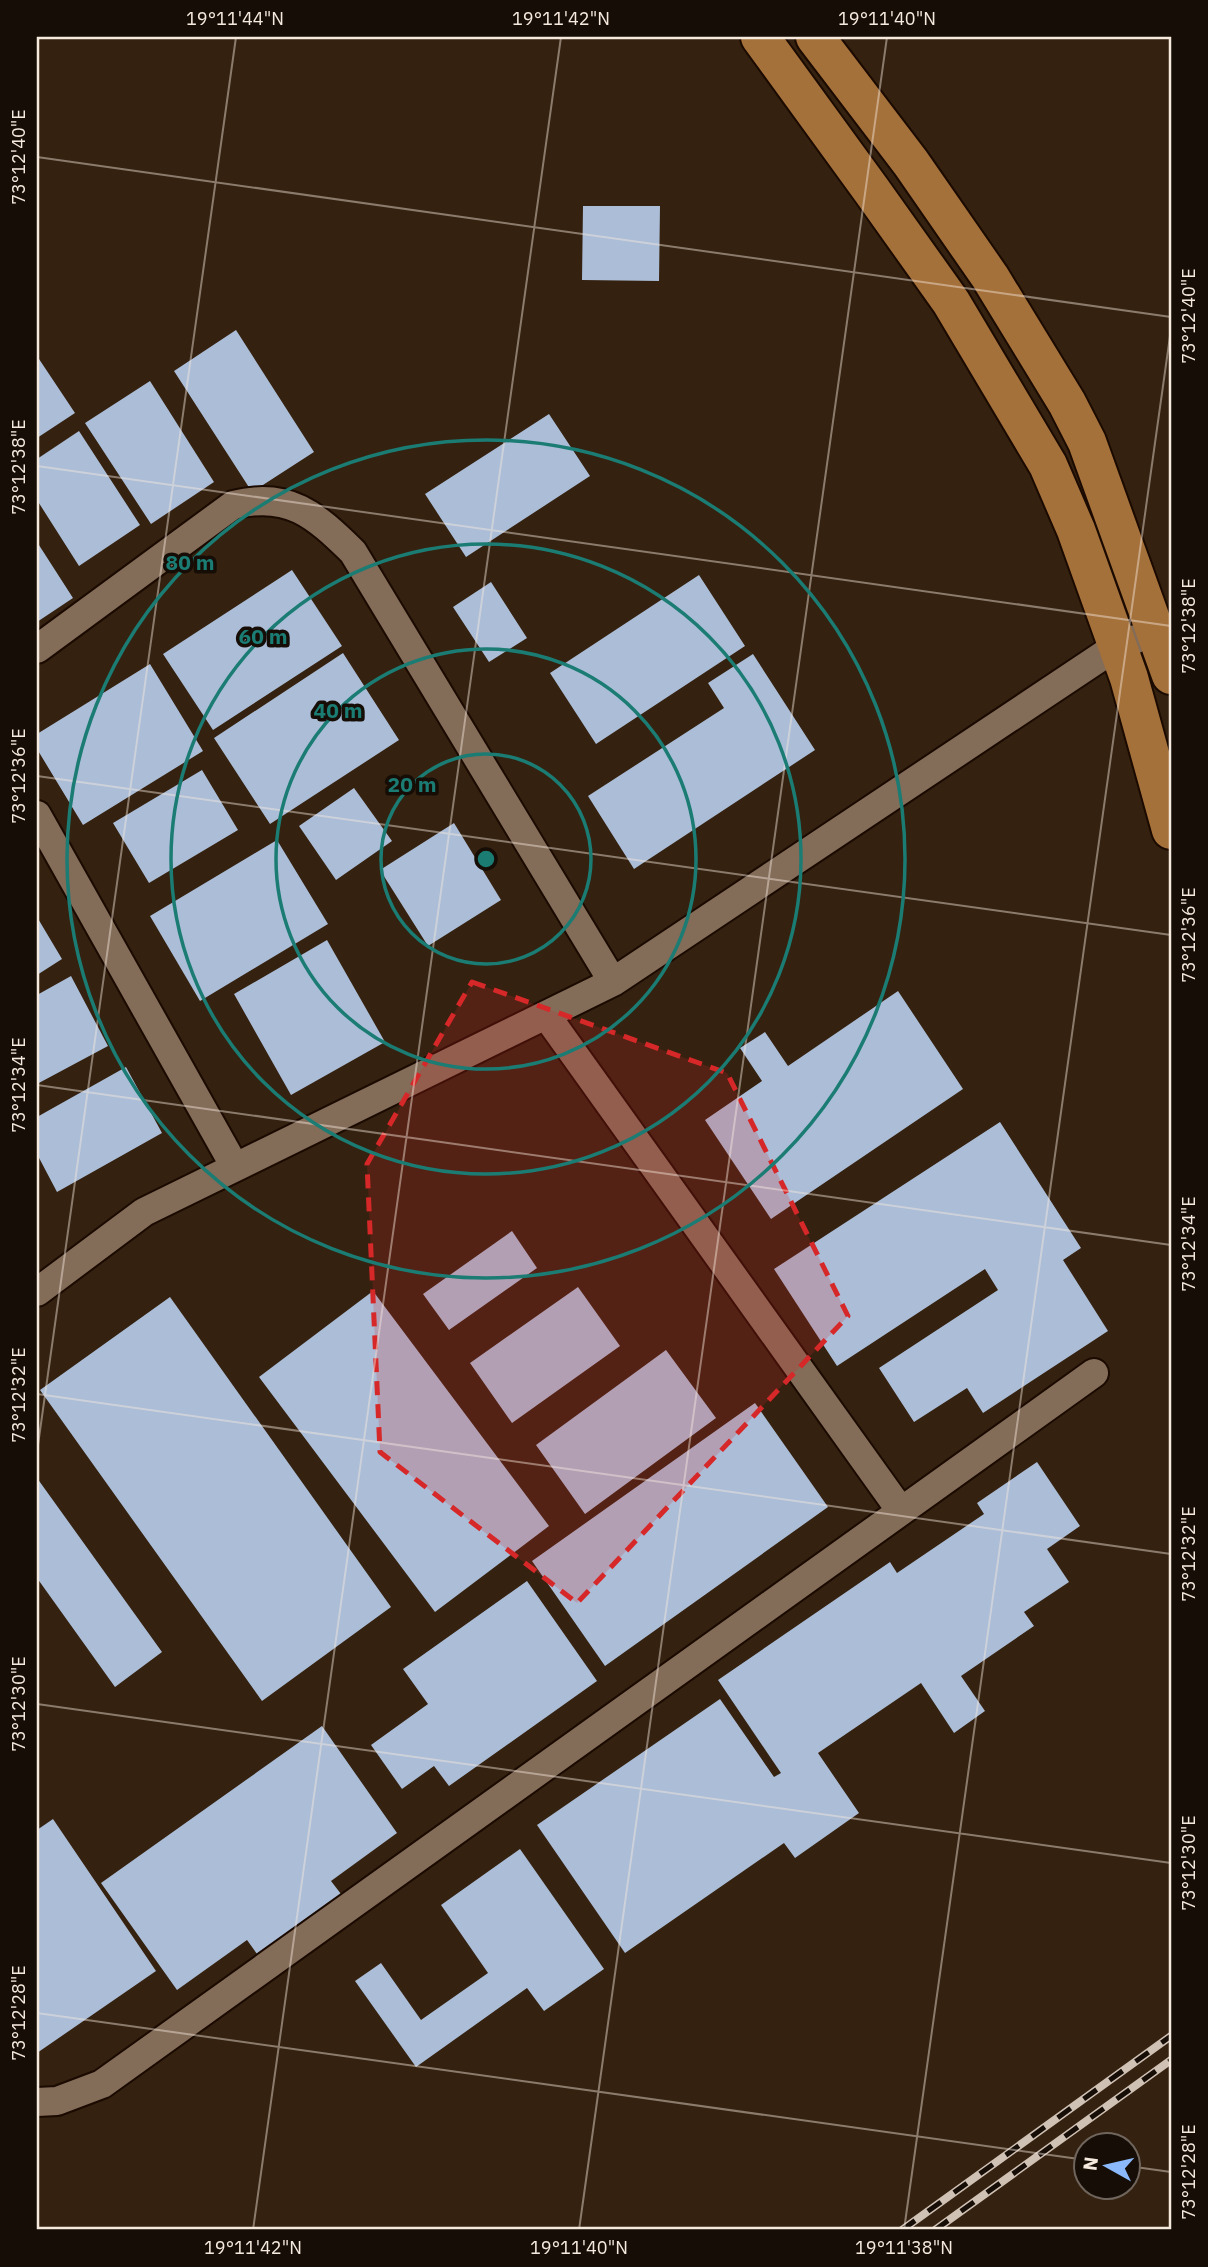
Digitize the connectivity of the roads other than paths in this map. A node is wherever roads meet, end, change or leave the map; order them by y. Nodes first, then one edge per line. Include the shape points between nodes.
1 (760, 37) edge
2 (815, 37) edge
3 (1156, 631) junction
4 (1117, 646) junction
5 (37, 649) edge
6 (1171, 675) edge
7 (37, 815) edge
8 (1171, 830) edge
9 (613, 982) junction
10 (546, 1015) junction
11 (235, 1167) junction
12 (37, 1292) edge
13 (1094, 1373) dead end
14 (901, 1511) junction
15 (37, 2102) edge

1 - 4 main road via 951,302 1027,428 1076,530
2 - 3 main road via 990,277 1067,403 1087,442
3 - 4 street
3 - 6 main road
4 - 8 main road
4 - 9 street
5 - 9 street via 233,505 257,499 288,504 323,523 353,552
7 - 11 street
9 - 10 street
10 - 11 street
10 - 14 street
11 - 12 street via 144,1212
13 - 14 street
14 - 15 street via 102,2084 57,2101

